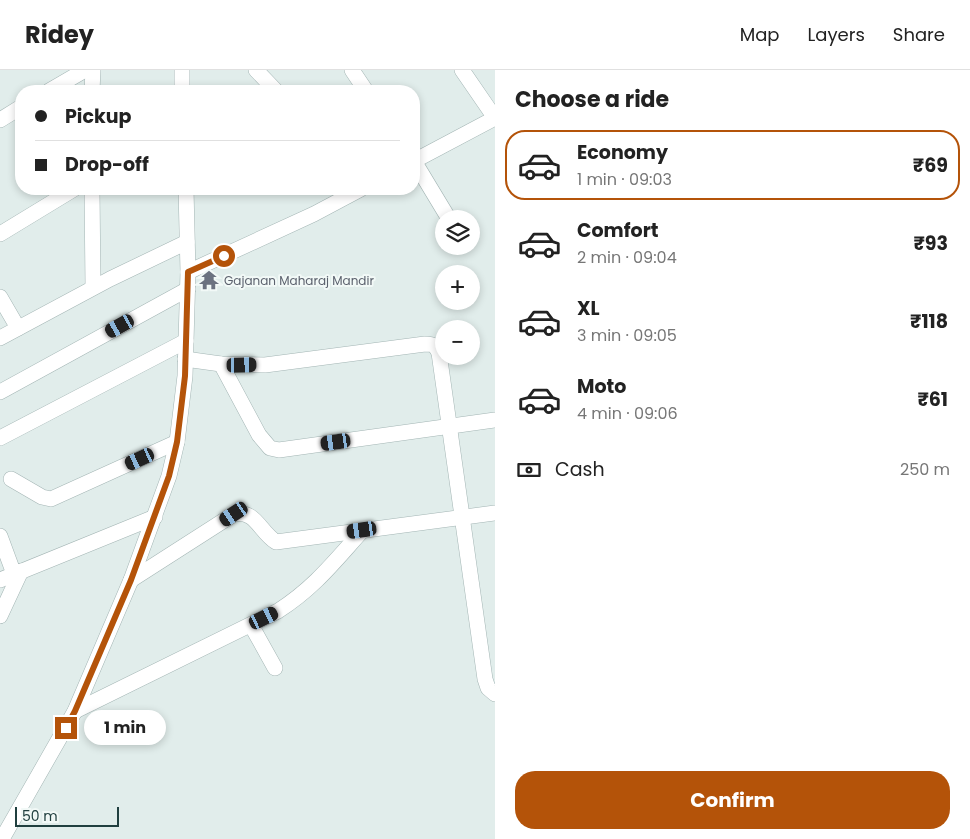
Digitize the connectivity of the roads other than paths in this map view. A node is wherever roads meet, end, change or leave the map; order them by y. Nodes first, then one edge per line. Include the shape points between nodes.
1 (85, 70) edge
2 (93, 70) edge
3 (182, 70) edge
4 (256, 70) edge
5 (352, 70) edge
6 (462, 70) edge
7 (59, 85) edge
8 (92, 85) edge
9 (182, 85) edge
10 (270, 85) edge
11 (362, 85) edge
12 (15, 111) edge
13 (495, 118) edge
14 (0, 120) edge
15 (420, 158) edge
16 (420, 171) edge
17 (64, 195) edge
18 (92, 195) edge
19 (186, 195) edge
20 (337, 195) edge
21 (444, 210) edge
22 (0, 234) edge
23 (187, 242) junction
24 (188, 272) junction
25 (93, 287) junction
26 (188, 289) junction
27 (0, 297) edge
28 (18, 328) junction
29 (0, 338) edge
30 (186, 341) junction
31 (185, 359) junction
32 (221, 364) junction
33 (0, 392) edge
34 (495, 420) edge
35 (449, 426) junction
36 (0, 438) edge
37 (177, 442) junction
38 (11, 479) dead end
39 (495, 512) edge
40 (155, 517) junction
41 (463, 517) junction
42 (362, 530) junction
43 (0, 536) edge
44 (11, 575) edge
45 (131, 580) junction
46 (0, 616) edge
47 (251, 625) junction
48 (275, 668) dead end
49 (495, 694) edge
50 (75, 711) junction
51 (2, 839) edge

1 - 7 street
2 - 8 street
3 - 9 street
4 - 10 street
5 - 11 street
6 - 13 street
12 - 14 street
13 - 15 street
16 - 21 street
17 - 22 street
18 - 25 street
19 - 23 street
20 - 24 street
23 - 24 street
23 - 25 street
24 - 26 street
25 - 28 street
26 - 30 street
26 - 33 street
27 - 28 street
28 - 29 street
30 - 31 street
30 - 36 street
31 - 32 street
31 - 37 street
32 - 35 street via 259,435 270,448 279,450
32 - 35 street via 265,365 432,344 439,353
34 - 35 street
35 - 41 street
37 - 38 street via 51,499
37 - 40 street
39 - 41 street
40 - 44 street
40 - 45 street
41 - 42 street
41 - 49 street via 485,679
42 - 45 street via 276,542 250,514 234,514
42 - 47 street via 301,596
43 - 44 street
44 - 46 street
45 - 50 street
47 - 48 street
47 - 50 street
50 - 51 street

